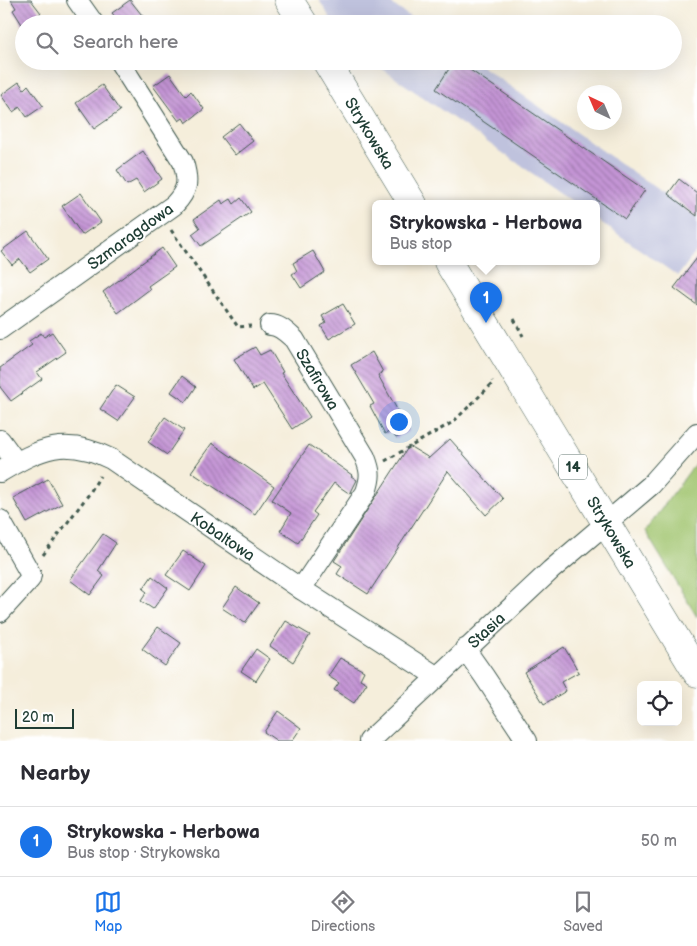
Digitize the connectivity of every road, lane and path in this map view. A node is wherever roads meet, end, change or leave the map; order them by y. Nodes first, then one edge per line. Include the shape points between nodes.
1 (77, 0) edge
2 (289, 0) edge
3 (88, 15) edge
4 (298, 15) edge
5 (125, 70) edge
6 (331, 70) edge
7 (411, 200) edge
8 (161, 215) junction
9 (450, 265) edge
10 (514, 319) dead end
11 (270, 325) joint
12 (0, 329) edge
13 (524, 340) dead end
14 (490, 378) dead end
15 (697, 433) edge
16 (0, 440) edge
17 (110, 459) junction
18 (8, 467) edge
19 (370, 470) junction
20 (0, 520) edge
21 (606, 523) junction
22 (31, 575) junction
23 (301, 589) junction
24 (0, 612) edge
25 (465, 650) junction
26 (697, 673) edge
27 (436, 676) junction
28 (369, 741) edge
29 (527, 741) edge

1 - 3 street
2 - 4 main road
5 - 8 street, Szmaragdowa via 183,162 187,175 183,196
6 - 7 main road, Strykowska
8 - 11 path via 238,327
8 - 12 street, Szmaragdowa
9 - 21 main road, Strykowska / 14
10 - 13 path
11 - 19 street, Szafirowa via 284,330 294,340
14 - 19 path via 493,383 453,422
15 - 21 street, Stasia via 651,485
16 - 18 street
17 - 18 street, Kobaltowa via 88,449 62,446 37,452
17 - 22 path
17 - 23 street, Kobaltowa
19 - 23 street via 366,492
20 - 22 street
21 - 25 street, Stasia via 550,570
21 - 26 main road, Strykowska / 14
22 - 24 street
23 - 27 street, Kobaltowa
25 - 27 street, Stasia
25 - 29 street
27 - 28 street, Stasia

